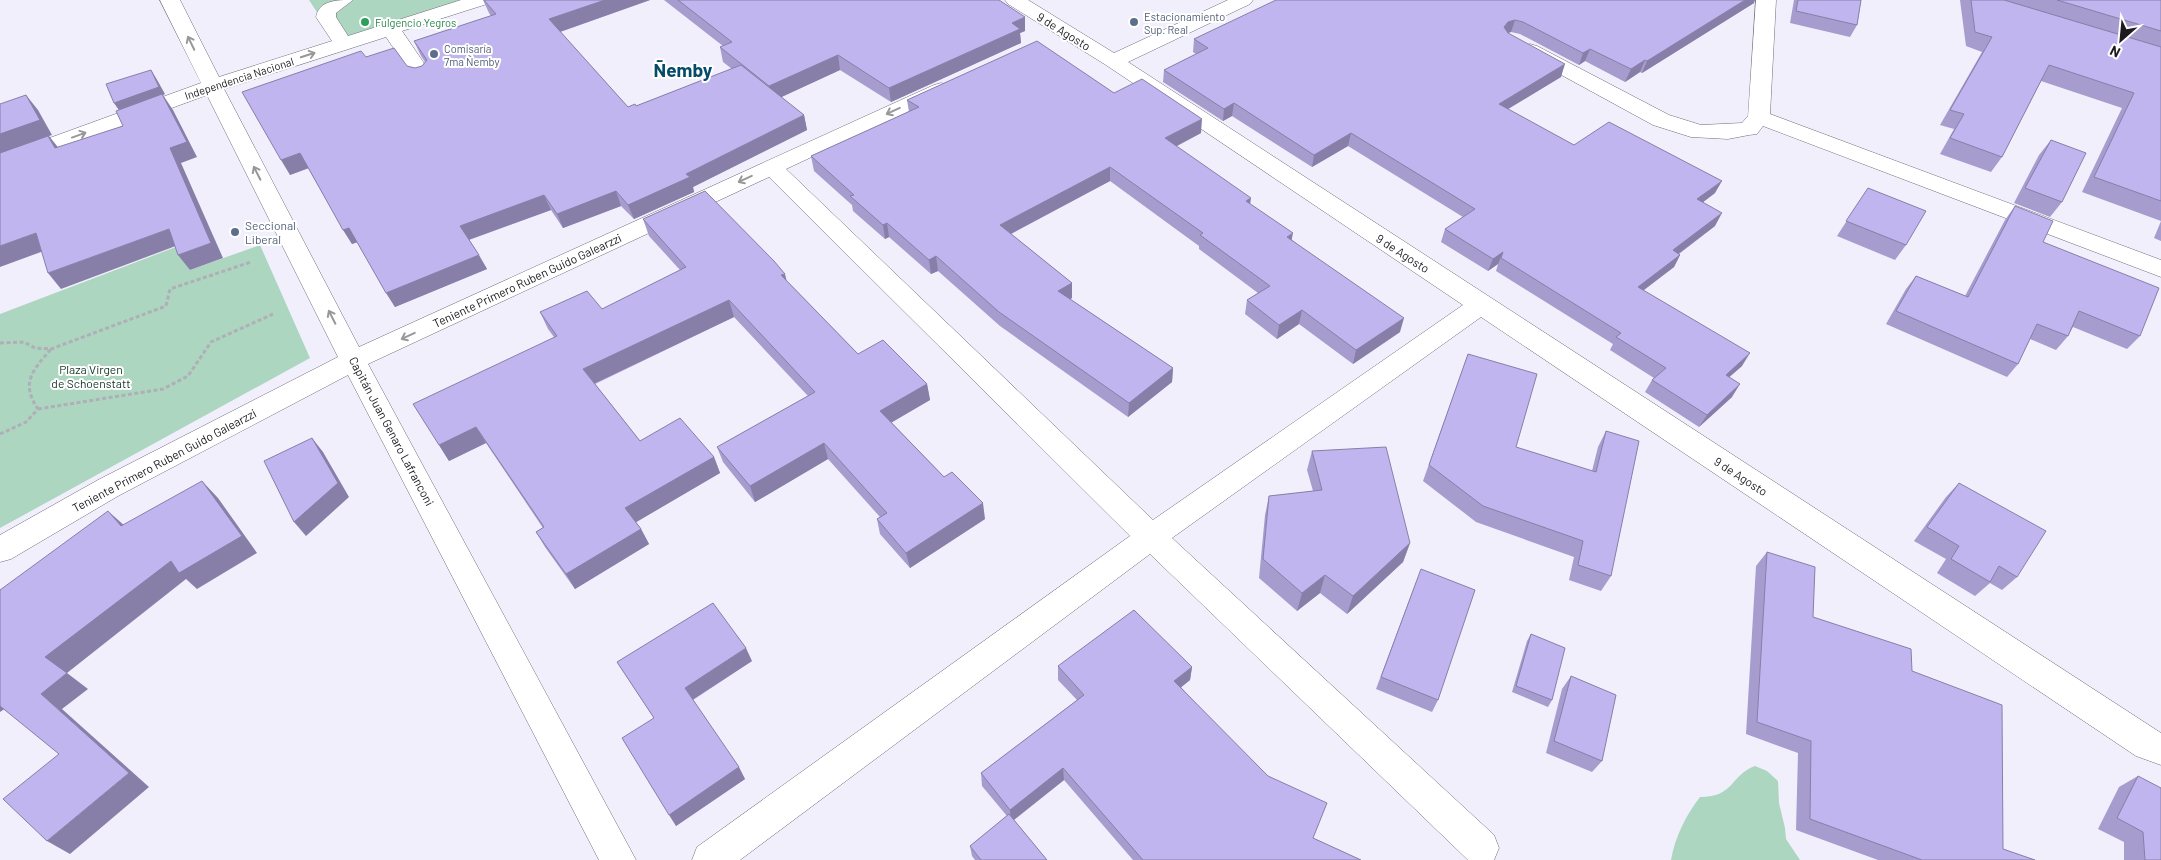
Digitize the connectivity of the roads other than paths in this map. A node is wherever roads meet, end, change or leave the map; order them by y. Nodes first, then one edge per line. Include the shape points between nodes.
1 (170, 0) edge
2 (343, 0) edge
3 (480, 0) edge
4 (1015, 0) edge
5 (1243, 0) edge
6 (1766, 0) edge
7 (390, 29) junction
8 (1512, 40) edge
9 (344, 44) junction
10 (1113, 61) junction
11 (422, 74) edge
12 (958, 81) edge
13 (212, 86) junction
14 (1760, 117) junction
15 (0, 164) edge
16 (771, 167) junction
17 (2161, 269) edge
18 (1481, 304) junction
19 (354, 360) junction
20 (1151, 537) junction
21 (0, 550) edge
22 (2161, 750) edge
23 (1481, 848) dead end
24 (618, 860) edge
25 (710, 860) edge

13 -> 1 street, Capitán Juan Genaro Lafranconi
2 - 9 street via 327,10 326,17
3 - 7 street, Independencia Nacional
4 - 10 street, 9 de Agosto via 1056,36
5 - 10 street
6 - 14 street
7 - 9 street, Independencia Nacional
7 - 11 street
8 - 14 street via 1661,120 1699,132 1749,128
13 -> 9 street, Independencia Nacional
10 - 18 street, 9 de Agosto
12 -> 16 street, Teniente Primero Ruben Guido Galearzzi
15 -> 13 street, Independencia Nacional
19 -> 13 street, Capitán Juan Genaro Lafranconi
14 - 17 street
16 -> 19 street, Teniente Primero Ruben Guido Galearzzi
16 - 20 street
18 - 20 street
18 - 22 street, 9 de Agosto via 2148,745
19 - 21 street, Teniente Primero Ruben Guido Galearzzi via 108,488
19 - 24 street, Capitán Juan Genaro Lafranconi
20 - 23 street
20 - 25 street

